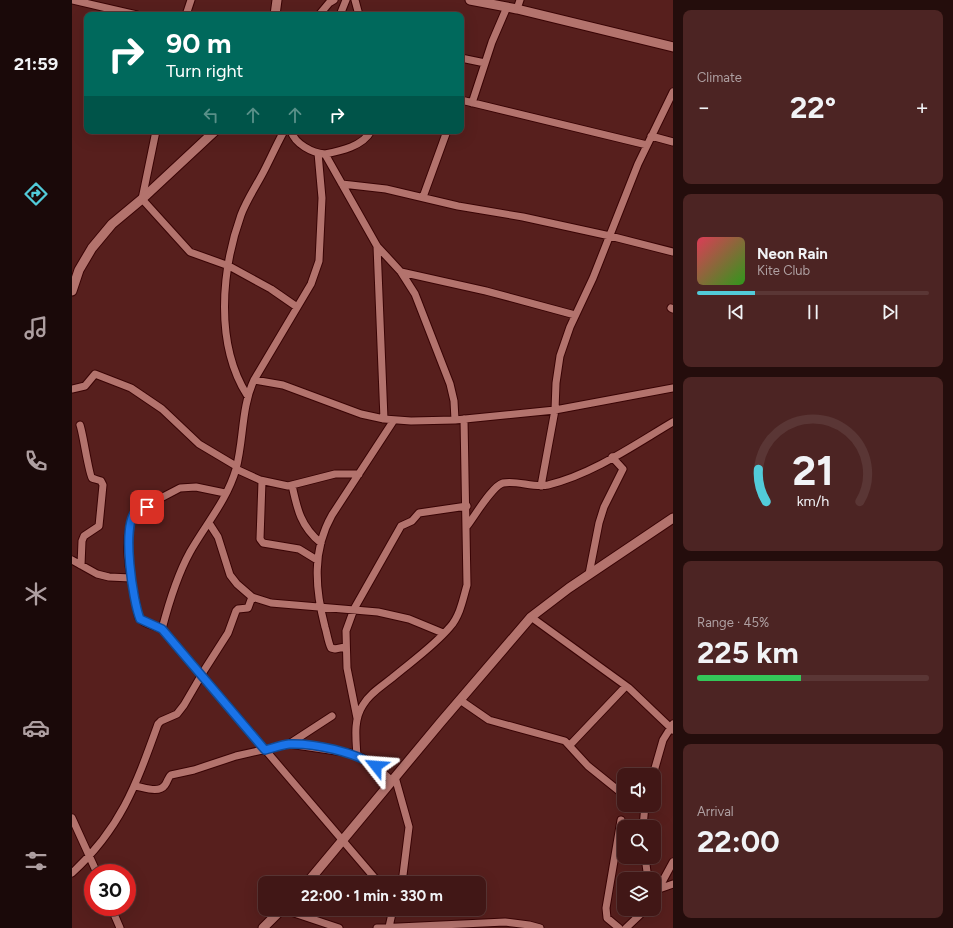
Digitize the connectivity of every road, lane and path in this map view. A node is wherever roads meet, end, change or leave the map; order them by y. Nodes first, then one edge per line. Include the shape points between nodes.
1 (72, 0) edge
2 (191, 0) edge
3 (334, 0) edge
4 (346, 0) edge
5 (355, 0) edge
6 (470, 0) edge
7 (520, 0) edge
8 (276, 1) edge
9 (507, 7) junction
10 (517, 9) junction
11 (125, 12) edge
12 (187, 12) edge
13 (275, 12) edge
14 (322, 12) edge
15 (341, 12) edge
16 (358, 12) edge
17 (673, 47) edge
18 (464, 59) edge
19 (485, 63) junction
20 (673, 92) edge
21 (464, 101) edge
22 (472, 103) junction
23 (155, 134) edge
24 (212, 134) edge
25 (282, 134) edge
26 (292, 134) edge
27 (369, 134) edge
28 (446, 134) edge
29 (651, 136) junction
30 (673, 142) edge
31 (647, 145) junction
32 (321, 154) junction
33 (342, 184) junction
34 (423, 197) junction
35 (142, 199) junction
36 (610, 236) junction
37 (377, 246) junction
38 (673, 252) edge
39 (229, 266) junction
40 (401, 272) junction
41 (72, 290) edge
42 (297, 308) junction
43 (576, 315) junction
44 (254, 380) junction
45 (673, 388) edge
46 (72, 389) edge
47 (247, 395) junction
48 (555, 410) junction
49 (384, 419) junction
50 (464, 419) junction
51 (394, 420) junction
52 (455, 420) junction
53 (673, 422) edge
54 (80, 425) dead end
55 (612, 457) junction
56 (236, 468) junction
57 (359, 474) junction
58 (262, 481) junction
59 (292, 485) junction
60 (541, 486) junction
61 (225, 493) junction
62 (466, 506) junction
63 (673, 518) edge
64 (208, 523) junction
65 (467, 526) junction
66 (320, 543) junction
67 (72, 560) edge
68 (317, 560) junction
69 (81, 565) junction
70 (589, 574) junction
71 (131, 578) junction
72 (252, 597) junction
73 (320, 607) junction
74 (354, 609) junction
75 (531, 617) junction
76 (162, 629) junction
77 (443, 633) junction
78 (345, 647) junction
79 (201, 675) junction
80 (626, 686) junction
81 (460, 700) junction
82 (332, 716) dead end
83 (357, 718) junction
84 (672, 727) edge
85 (289, 744) junction
86 (570, 745) junction
87 (265, 750) junction
88 (357, 756) junction
89 (655, 768) edge
90 (394, 779) junction
91 (135, 786) junction
92 (617, 789) edge
93 (72, 818) edge
94 (343, 841) junction
95 (617, 843) edge
96 (90, 856) junction
97 (673, 862) edge
98 (93, 864) edge
99 (72, 873) edge
100 (313, 876) edge
101 (373, 876) edge
102 (403, 876) edge
103 (673, 884) edge
104 (661, 885) edge
105 (661, 888) edge
106 (115, 916) edge
107 (275, 916) edge
108 (303, 916) edge
109 (391, 916) edge
110 (639, 916) edge
111 (389, 927) edge
112 (120, 928) edge
113 (263, 928) edge
114 (339, 928) edge
115 (378, 928) edge
116 (540, 928) edge
117 (619, 928) edge
118 (626, 928) edge

1 - 11 street
2 - 12 street
3 - 14 street
4 - 15 street
5 - 16 street
6 - 9 street
7 - 10 street
8 - 13 street
9 - 10 street
9 - 19 street
10 - 17 street
18 - 19 street
19 - 22 street
20 - 29 street
21 - 22 street
22 - 31 street
23 - 35 street
24 - 35 street
25 - 39 street via 242,214
26 - 32 street via 305,147
27 - 32 street via 367,138 342,150
28 - 34 street
29 - 30 street
29 - 31 street
31 - 36 street via 622,201
32 - 33 street
32 - 42 street via 319,261 311,284
33 - 34 street via 386,189
33 - 37 street
34 - 36 street
35 - 39 street via 190,252
35 - 41 street via 112,224 92,248 79,270
36 - 38 street
36 - 43 street
37 - 40 street
37 - 49 street
39 - 42 street
39 - 47 street via 225,288 225,333 232,366
40 - 43 street
40 - 52 street via 415,294 444,364 454,401
42 - 44 street
43 - 48 street via 560,356
44 - 47 street
44 - 49 street via 283,386 360,414
45 - 48 street
46 - 56 street via 85,386 95,374 131,388 162,409 199,444
47 - 56 street
48 - 50 street
48 - 60 street
49 - 51 street
50 - 52 street
50 - 62 street
51 - 52 street
51 - 57 street
53 - 55 street
54 - 69 street via 90,473 92,478 101,481 102,485 99,526 84,536
55 - 60 street via 586,472
55 - 70 street via 623,469 604,507
56 - 58 street
56 - 61 street
57 - 59 street via 335,474
57 - 66 street via 325,528
58 - 59 street
58 - 68 street via 260,539 263,543 299,549
59 - 66 street via 301,520
60 - 65 street via 503,483 492,490
61 - 64 street
61 - 71 street via 196,487 180,488 136,510 129,539
62 - 65 street
62 - 74 street via 419,513 412,522 401,526
63 - 70 street
64 - 72 street via 218,537 230,575
64 - 76 street via 189,553
65 - 77 street via 467,584 461,608 451,626
66 - 68 street
67 - 69 street
68 - 73 street via 316,576
69 - 71 street via 97,574
70 - 75 street
71 - 76 street via 140,619
72 - 73 street via 270,603
72 - 79 street via 248,608 236,611 228,633
73 - 74 street
73 - 78 street via 331,648
74 - 77 street via 408,619
74 - 78 street via 346,631
75 - 80 street
75 - 81 street
76 - 79 street
77 - 83 street via 375,691 363,705
78 - 83 street
79 - 87 street
79 - 91 street via 177,714 158,724
80 - 84 street
80 - 86 street
81 - 86 street via 489,720 558,738
81 - 90 street
82 - 85 street
83 - 88 street
84 - 89 street via 663,740
85 - 87 street
85 - 88 street via 337,750
86 - 92 street via 588,766
87 - 91 street via 169,775 165,785 154,790
87 - 94 street
88 - 90 street
90 - 94 street
90 - 102 street via 409,827
91 - 96 street via 127,804
93 - 96 street
94 - 100 street
94 - 101 street
95 - 117 street via 606,908 607,918
96 - 98 street
96 - 99 street
97 - 104 street
103 - 105 street
106 - 112 street
107 - 113 street
108 - 114 street
109 - 111 street
110 - 118 street
111 - 115 street
111 - 116 street via 505,922 529,924

